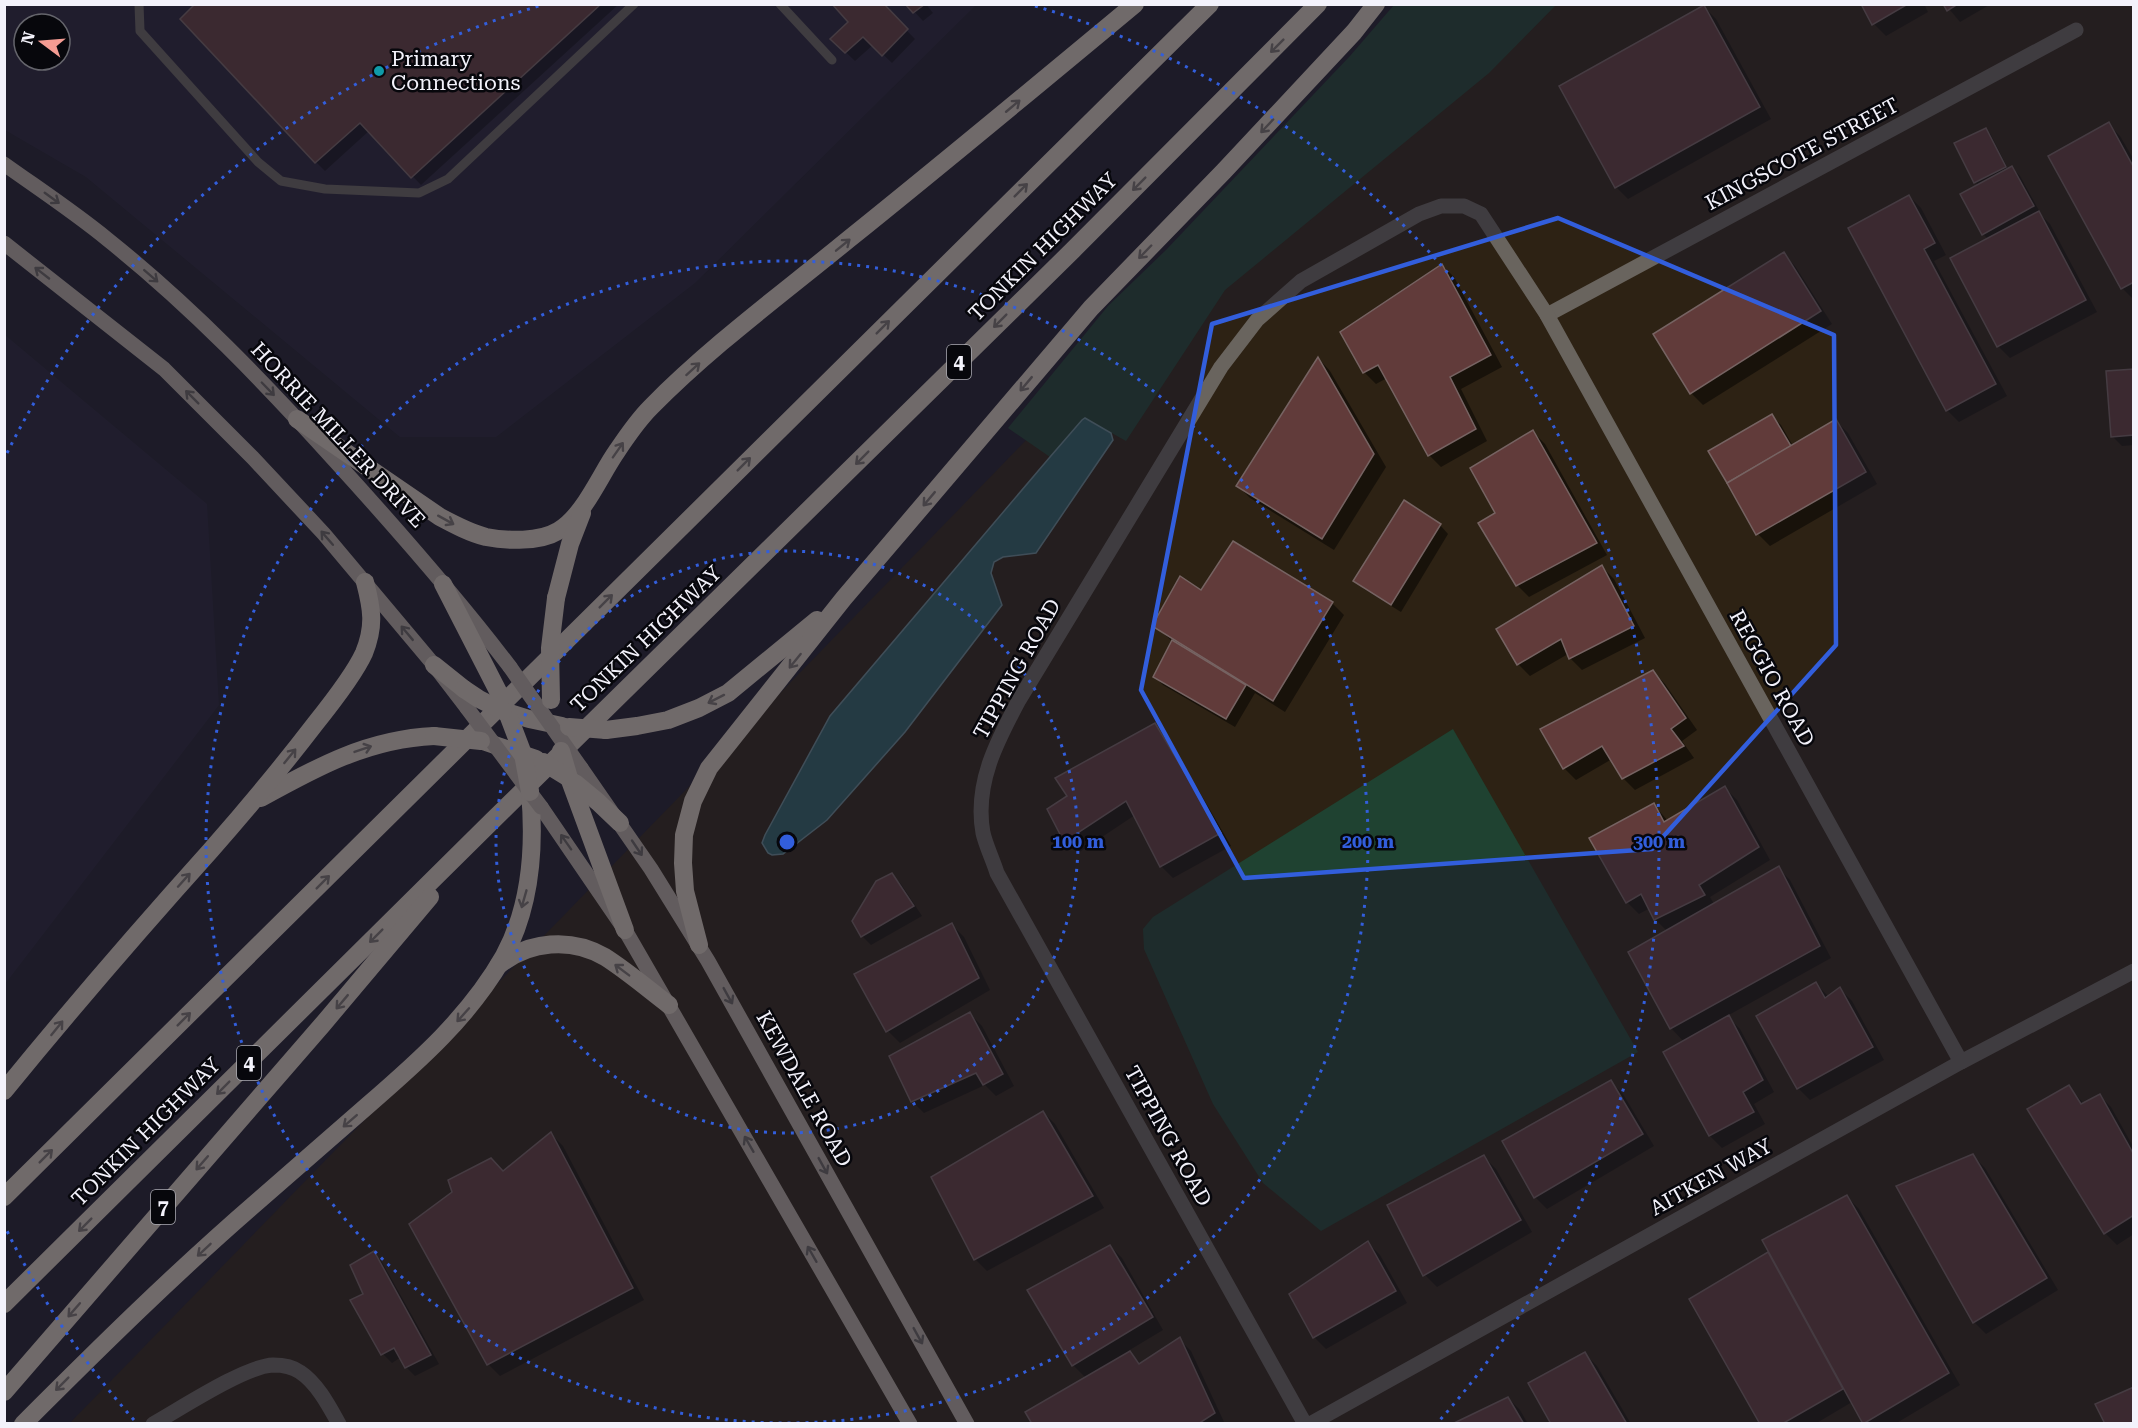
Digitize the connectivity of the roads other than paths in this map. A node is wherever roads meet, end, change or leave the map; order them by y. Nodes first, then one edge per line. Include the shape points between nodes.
1 (139, 4) edge
2 (634, 4) edge
3 (780, 4) edge
4 (1135, 4) edge
5 (1210, 4) edge
6 (1318, 4) edge
7 (1376, 4) edge
8 (2076, 30) dead end
9 (832, 60) dead end
10 (4, 164) edge
11 (4, 243) edge
12 (1547, 315) junction
13 (297, 419) junction
14 (590, 495) junction
15 (365, 582) junction
16 (443, 584) junction
17 (844, 598) junction
18 (434, 665) joint
19 (461, 692) junction
20 (507, 712) junction
21 (555, 728) junction
22 (495, 745) junction
23 (523, 754) junction
24 (569, 778) junction
25 (584, 790) junction
26 (530, 792) junction
27 (254, 802) junction
28 (501, 812) junction
29 (620, 823) joint
30 (625, 930) junction
31 (699, 945) junction
32 (497, 967) junction
33 (2133, 971) edge
34 (669, 1005) junction
35 (1961, 1062) junction
36 (4, 1091) edge
37 (4, 1197) edge
38 (4, 1304) edge
39 (4, 1392) edge
40 (23, 1424) edge
41 (153, 1424) edge
42 (339, 1424) edge
43 (910, 1424) edge
44 (967, 1424) edge
45 (1305, 1424) edge
46 (1310, 1424) edge

1 - 2 lane via 140,31 258,162 281,181 325,189 419,193 448,179
3 - 9 lane
14 -> 4 highway via 650,408 718,346
37 -> 5 highway
6 -> 28 highway, TONKIN HIGHWAY / 4
7 -> 17 highway via 1224,171 1091,308
8 - 12 street, KINGSCOTE STREET
10 -> 13 main road, HORRIE MILLER DRIVE via 106,238 160,284
15 -> 11 main road via 261,466 164,369
12 - 35 street, REGGIO ROAD
12 - 45 street, TIPPING ROAD via 1481,214 1464,206 1441,206 1419,214 1301,281 1257,320 1221,367 1019,700 996,743 982,789 983,833 997,873
13 -> 14 highway via 440,517 487,537 533,538 556,532
13 - 16 main road, HORRIE MILLER DRIVE
14 - 21 highway, bridge via 570,544 552,621 550,674
18 -> 15 main road
27 -> 15 highway via 330,705 362,656 372,622
16 - 20 highway
16 - 21 main road, HORRIE MILLER DRIVE, bridge
17 -> 21 highway, bridge via 728,693 699,708 651,724 606,730
17 -> 31 highway via 709,768 693,801 684,835 683,863 685,891
18 - 19 highway
19 - 20 highway, bridge
19 - 22 main road, bridge
20 - 21 highway
20 - 23 highway
21 - 24 highway, bridge
21 - 25 main road, HORRIE MILLER DRIVE, bridge
22 - 23 highway
22 - 26 main road, bridge
27 -> 22 highway, bridge via 334,759 382,743 434,736
23 - 24 highway, bridge
23 - 26 highway, bridge
24 - 25 highway
25 - 29 highway
25 - 30 highway
30 -> 26 main road, bridge
26 -> 32 highway via 532,842 527,888 518,921
36 -> 27 highway via 111,962
28 -> 38 highway, TONKIN HIGHWAY / 4
28 -> 39 highway, 7
29 -> 31 main road, KEWDALE ROAD
30 - 34 main road
31 -> 44 main road, KEWDALE ROAD
34 -> 32 highway via 605,957 575,946 550,944 527,948
32 -> 40 highway via 468,1009 433,1047 239,1218
33 - 35 street, AITKEN WAY
43 -> 34 main road
35 - 46 street, AITKEN WAY
41 - 42 street via 244,1373 272,1365 300,1372 319,1392

